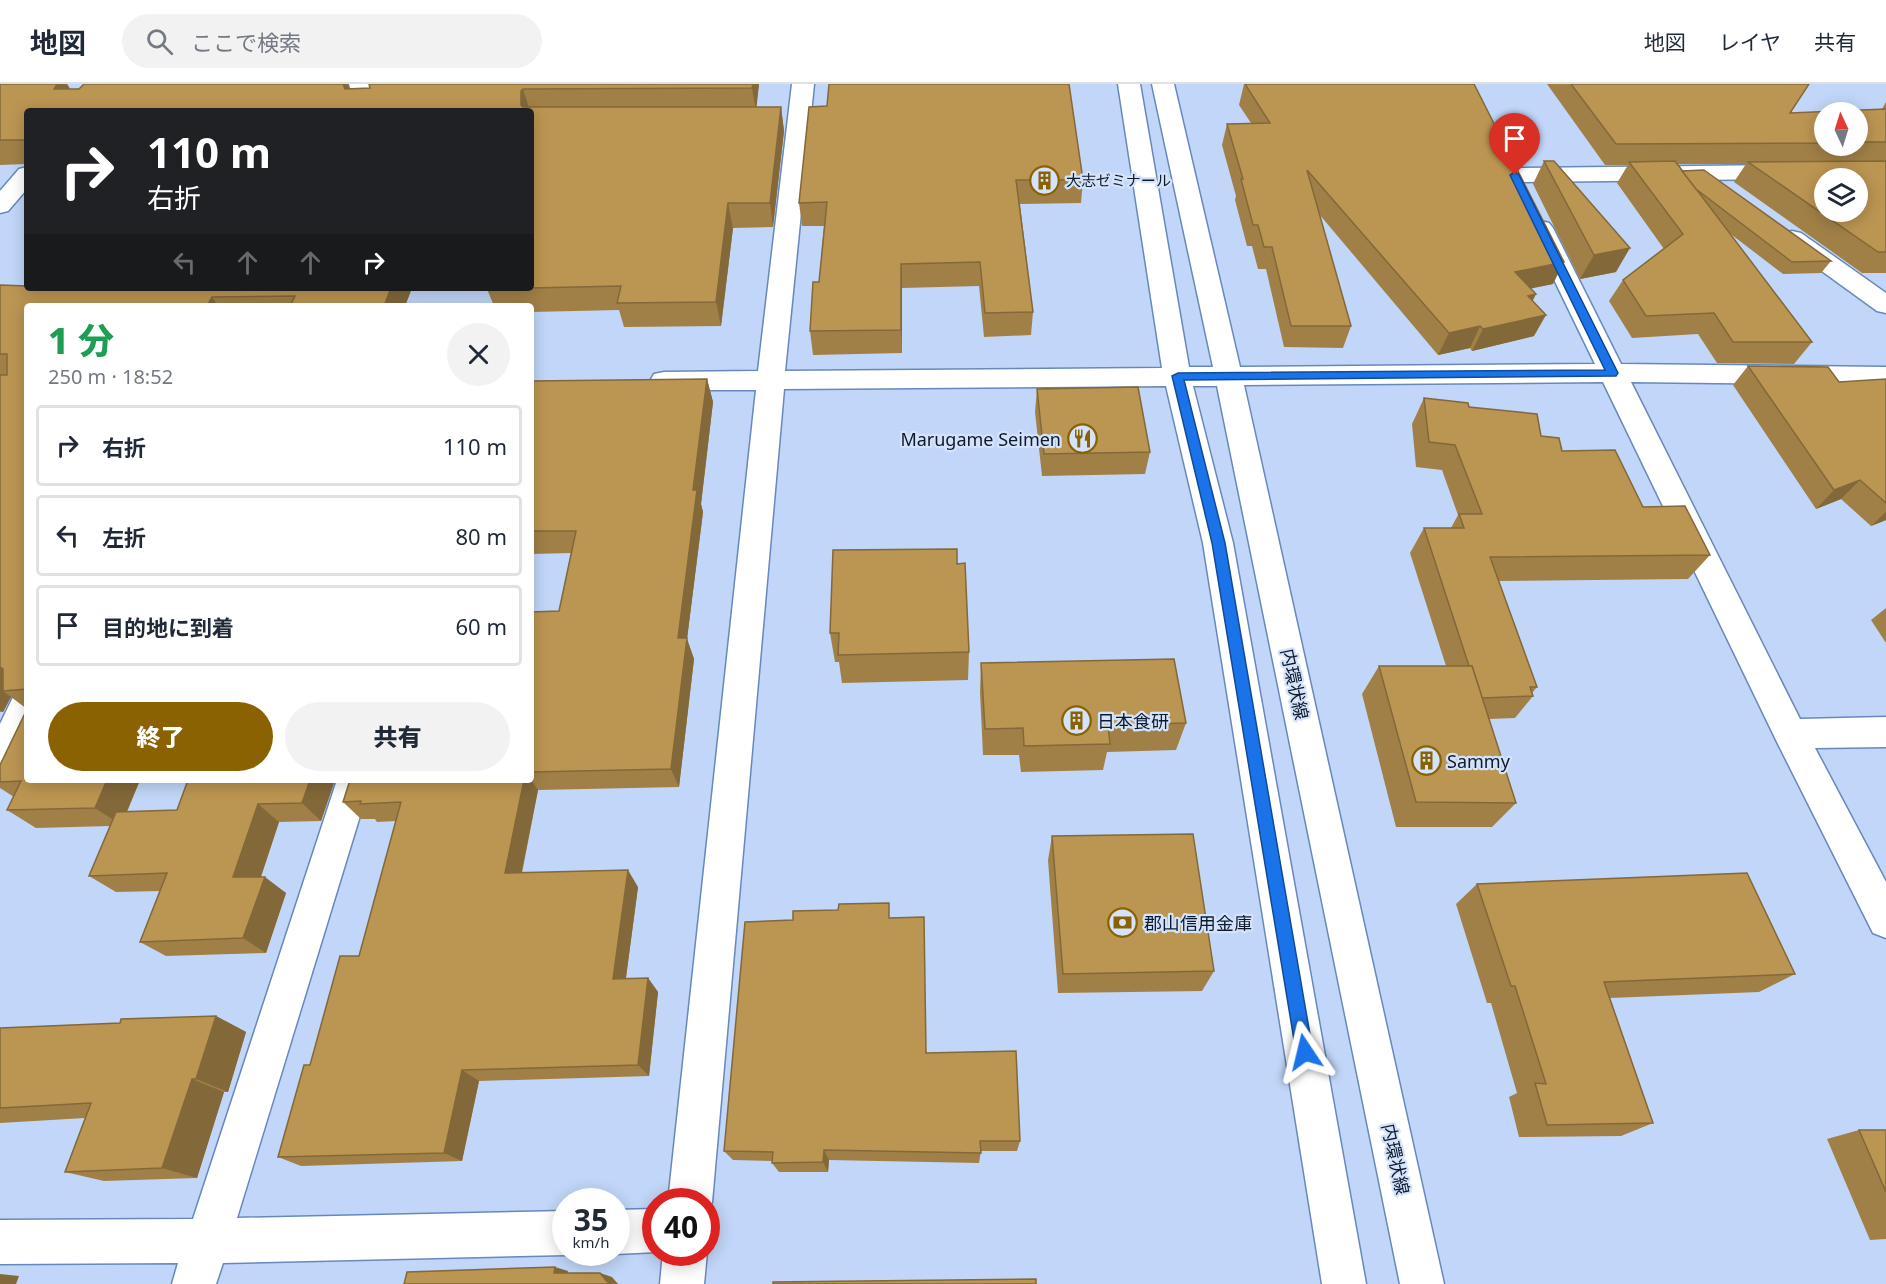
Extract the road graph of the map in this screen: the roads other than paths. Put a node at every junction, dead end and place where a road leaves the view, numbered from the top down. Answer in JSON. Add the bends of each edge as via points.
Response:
{"nodes":[{"id":1,"x":360,"y":84,"type":"edge"},
{"id":2,"x":803,"y":84,"type":"edge"},
{"id":3,"x":1129,"y":84,"type":"edge"},
{"id":4,"x":1163,"y":84,"type":"edge"},
{"id":5,"x":367,"y":108,"type":"edge"},
{"id":6,"x":1700,"y":172,"type":"junction"},
{"id":7,"x":1805,"y":172,"type":"edge"},
{"id":8,"x":24,"y":178,"type":"edge"},
{"id":9,"x":1737,"y":198,"type":"edge"},
{"id":10,"x":0,"y":206,"type":"edge"},
{"id":11,"x":1774,"y":225,"type":"edge"},
{"id":12,"x":1886,"y":305,"type":"edge"},
{"id":13,"x":1612,"y":373,"type":"junction"},
{"id":14,"x":1178,"y":376,"type":"junction"},
{"id":15,"x":1886,"y":376,"type":"edge"},
{"id":16,"x":1229,"y":377,"type":"junction"},
{"id":17,"x":771,"y":379,"type":"junction"},
{"id":18,"x":639,"y":381,"type":"edge"},
{"id":19,"x":24,"y":709,"type":"edge"},
{"id":20,"x":1886,"y":732,"type":"edge"},
{"id":21,"x":1790,"y":734,"type":"junction"},
{"id":22,"x":0,"y":759,"type":"edge"},
{"id":23,"x":353,"y":783,"type":"edge"},
{"id":24,"x":1886,"y":920,"type":"edge"},
{"id":25,"x":691,"y":1188,"type":"edge"},
{"id":26,"x":552,"y":1233,"type":"edge"},
{"id":27,"x":207,"y":1241,"type":"junction"},
{"id":28,"x":0,"y":1242,"type":"edge"},
{"id":29,"x":684,"y":1266,"type":"edge"},
{"id":30,"x":194,"y":1284,"type":"edge"},
{"id":31,"x":682,"y":1284,"type":"edge"},
{"id":32,"x":1344,"y":1284,"type":"edge"},
{"id":33,"x":1422,"y":1284,"type":"edge"}],
"edges":[{"from":1,"to":5,"type":"street"},
{"from":2,"to":17,"type":"street","via":[[787,121]]},
{"from":3,"to":14,"type":"street"},
{"from":4,"to":16,"type":"street","name":"内環状線"},
{"from":6,"to":7,"type":"street"},
{"from":6,"to":9,"type":"street"},
{"from":6,"to":13,"type":"street","via":[[1510,165]]},
{"from":8,"to":10,"type":"street"},
{"from":11,"to":12,"type":"street"},
{"from":13,"to":15,"type":"street"},
{"from":13,"to":16,"type":"street"},
{"from":13,"to":21,"type":"street"},
{"from":14,"to":16,"type":"street"},
{"from":14,"to":17,"type":"street"},
{"from":14,"to":32,"type":"street","via":[[1218,543]]},
{"from":16,"to":33,"type":"street","name":"内環状線"},
{"from":17,"to":18,"type":"street"},
{"from":17,"to":25,"type":"street"},
{"from":19,"to":22,"type":"street"},
{"from":20,"to":21,"type":"street"},
{"from":21,"to":24,"type":"street"},
{"from":23,"to":27,"type":"street"},
{"from":26,"to":27,"type":"street"},
{"from":27,"to":28,"type":"street"},
{"from":27,"to":30,"type":"street"},
{"from":29,"to":31,"type":"street"}]}
